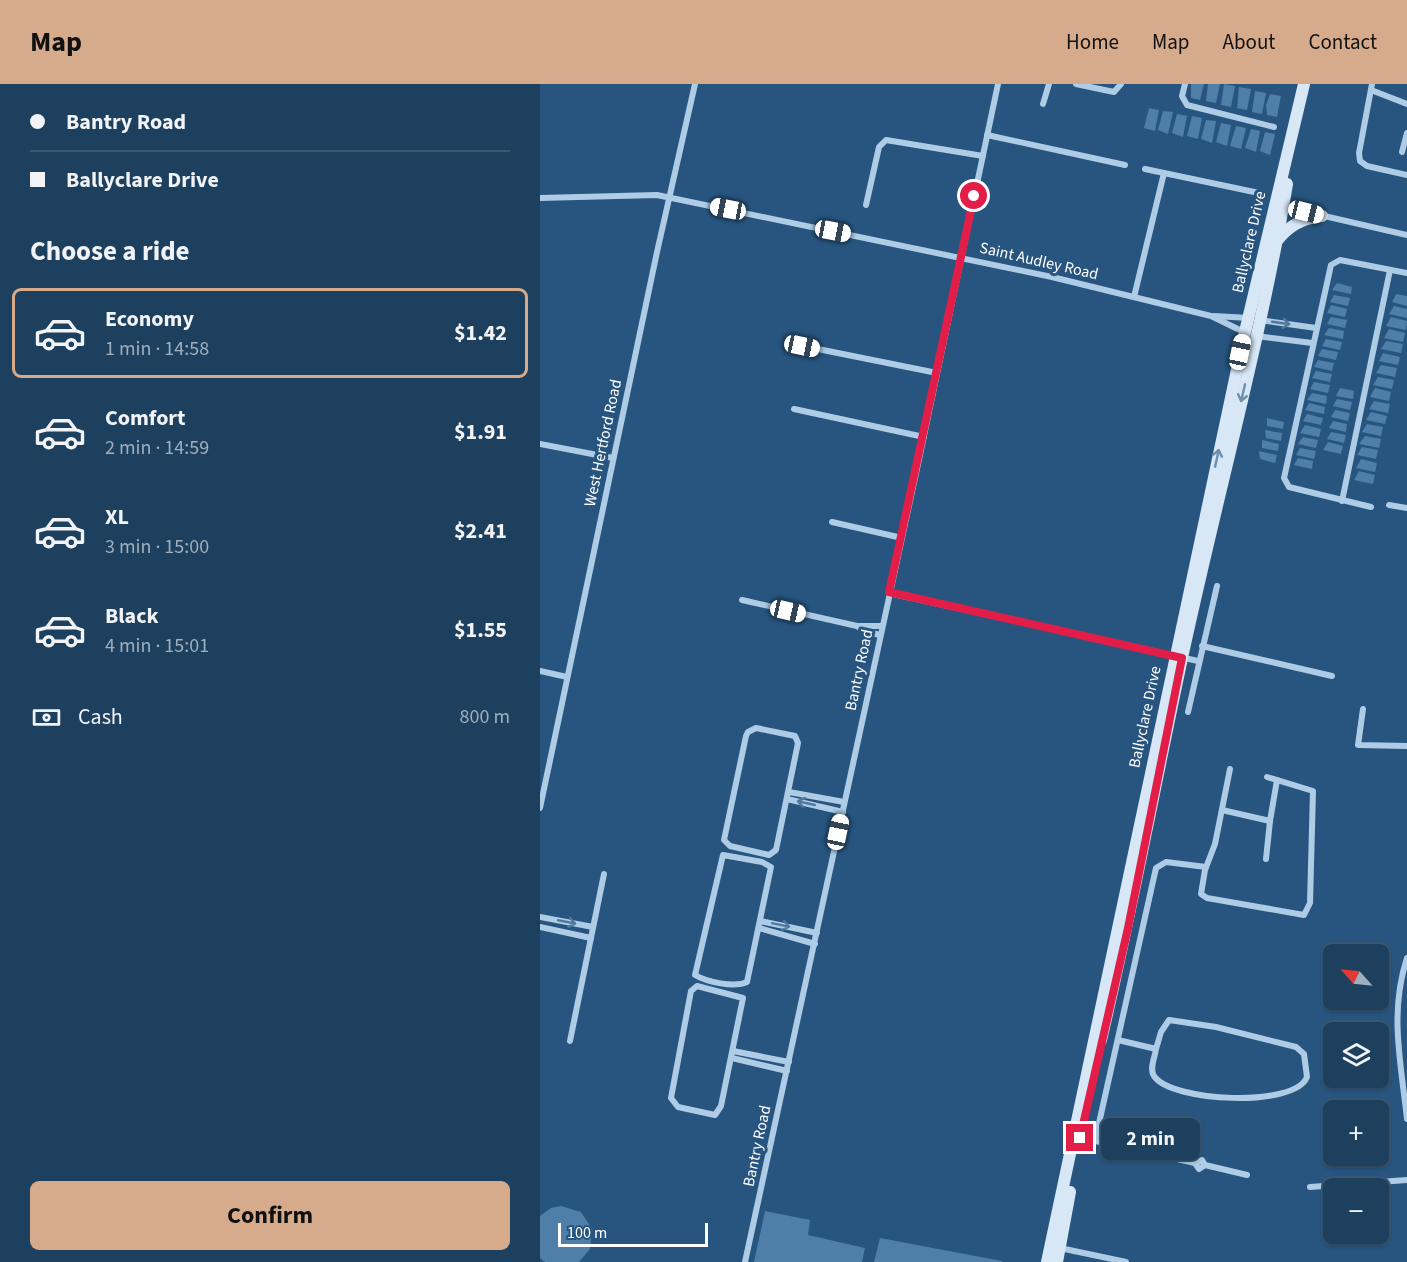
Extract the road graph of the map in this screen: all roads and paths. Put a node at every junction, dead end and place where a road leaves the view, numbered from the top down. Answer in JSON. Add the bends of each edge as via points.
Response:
{"nodes":[{"id":1,"x":695,"y":84,"type":"edge"},
{"id":2,"x":998,"y":84,"type":"edge"},
{"id":3,"x":1049,"y":84,"type":"edge"},
{"id":4,"x":1076,"y":84,"type":"edge"},
{"id":5,"x":1121,"y":84,"type":"edge"},
{"id":6,"x":1185,"y":84,"type":"edge"},
{"id":7,"x":1304,"y":84,"type":"edge"},
{"id":8,"x":1372,"y":87,"type":"edge"},
{"id":9,"x":1044,"y":104,"type":"dead end"},
{"id":10,"x":1407,"y":104,"type":"edge"},
{"id":11,"x":1274,"y":127,"type":"dead end"},
{"id":12,"x":1407,"y":133,"type":"edge"},
{"id":13,"x":987,"y":135,"type":"junction"},
{"id":14,"x":1402,"y":152,"type":"dead end"},
{"id":15,"x":983,"y":156,"type":"junction"},
{"id":16,"x":1125,"y":165,"type":"dead end"},
{"id":17,"x":1145,"y":169,"type":"dead end"},
{"id":18,"x":1164,"y":173,"type":"junction"},
{"id":19,"x":1407,"y":175,"type":"edge"},
{"id":20,"x":1259,"y":193,"type":"dead end"},
{"id":21,"x":540,"y":198,"type":"edge"},
{"id":22,"x":670,"y":198,"type":"junction"},
{"id":23,"x":866,"y":205,"type":"dead end"},
{"id":24,"x":1279,"y":206,"type":"junction"},
{"id":25,"x":1322,"y":216,"type":"junction"},
{"id":26,"x":1407,"y":235,"type":"edge"},
{"id":27,"x":1275,"y":245,"type":"junction"},
{"id":28,"x":961,"y":256,"type":"junction"},
{"id":29,"x":1390,"y":270,"type":"junction"},
{"id":30,"x":1407,"y":273,"type":"edge"},
{"id":31,"x":1134,"y":297,"type":"junction"},
{"id":32,"x":1211,"y":316,"type":"junction"},
{"id":33,"x":1254,"y":319,"type":"junction"},
{"id":34,"x":1316,"y":328,"type":"junction"},
{"id":35,"x":1250,"y":334,"type":"junction"},
{"id":36,"x":1312,"y":343,"type":"junction"},
{"id":37,"x":802,"y":346,"type":"dead end"},
{"id":38,"x":937,"y":373,"type":"junction"},
{"id":39,"x":794,"y":409,"type":"dead end"},
{"id":40,"x":924,"y":437,"type":"junction"},
{"id":41,"x":540,"y":444,"type":"edge"},
{"id":42,"x":613,"y":458,"type":"junction"},
{"id":43,"x":1342,"y":501,"type":"junction"},
{"id":44,"x":1389,"y":505,"type":"dead end"},
{"id":45,"x":1371,"y":507,"type":"dead end"},
{"id":46,"x":1407,"y":508,"type":"edge"},
{"id":47,"x":832,"y":522,"type":"dead end"},
{"id":48,"x":902,"y":538,"type":"junction"},
{"id":49,"x":1217,"y":586,"type":"dead end"},
{"id":50,"x":889,"y":592,"type":"junction"},
{"id":51,"x":742,"y":600,"type":"dead end"},
{"id":52,"x":857,"y":626,"type":"junction"},
{"id":53,"x":882,"y":626,"type":"junction"},
{"id":54,"x":880,"y":635,"type":"junction"},
{"id":55,"x":1202,"y":646,"type":"junction"},
{"id":56,"x":1178,"y":657,"type":"junction"},
{"id":57,"x":1198,"y":661,"type":"junction"},
{"id":58,"x":540,"y":671,"type":"edge"},
{"id":59,"x":1332,"y":676,"type":"dead end"},
{"id":60,"x":567,"y":677,"type":"junction"},
{"id":61,"x":1363,"y":709,"type":"dead end"},
{"id":62,"x":1188,"y":712,"type":"dead end"},
{"id":63,"x":1407,"y":746,"type":"edge"},
{"id":64,"x":1230,"y":769,"type":"dead end"},
{"id":65,"x":1267,"y":777,"type":"dead end"},
{"id":66,"x":1277,"y":780,"type":"junction"},
{"id":67,"x":788,"y":795,"type":"junction"},
{"id":68,"x":844,"y":802,"type":"junction"},
{"id":69,"x":540,"y":808,"type":"edge"},
{"id":70,"x":1222,"y":810,"type":"junction"},
{"id":71,"x":843,"y":812,"type":"junction"},
{"id":72,"x":1270,"y":821,"type":"junction"},
{"id":73,"x":1266,"y":859,"type":"dead end"},
{"id":74,"x":1206,"y":867,"type":"junction"},
{"id":75,"x":604,"y":874,"type":"dead end"},
{"id":76,"x":540,"y":916,"type":"edge"},
{"id":77,"x":760,"y":921,"type":"junction"},
{"id":78,"x":540,"y":927,"type":"edge"},
{"id":79,"x":593,"y":927,"type":"junction"},
{"id":80,"x":759,"y":928,"type":"junction"},
{"id":81,"x":817,"y":933,"type":"junction"},
{"id":82,"x":591,"y":938,"type":"junction"},
{"id":83,"x":815,"y":944,"type":"junction"},
{"id":84,"x":1407,"y":958,"type":"edge"},
{"id":85,"x":1118,"y":1040,"type":"junction"},
{"id":86,"x":570,"y":1041,"type":"dead end"},
{"id":87,"x":1156,"y":1049,"type":"junction"},
{"id":88,"x":732,"y":1054,"type":"junction"},
{"id":89,"x":789,"y":1062,"type":"junction"},
{"id":90,"x":787,"y":1071,"type":"junction"},
{"id":91,"x":1407,"y":1119,"type":"edge"},
{"id":92,"x":1076,"y":1137,"type":"junction"},
{"id":93,"x":1095,"y":1141,"type":"junction"},
{"id":94,"x":1247,"y":1175,"type":"dead end"},
{"id":95,"x":1407,"y":1180,"type":"edge"},
{"id":96,"x":1310,"y":1187,"type":"dead end"},
{"id":97,"x":1055,"y":1247,"type":"junction"},
{"id":98,"x":745,"y":1262,"type":"edge"},
{"id":99,"x":1047,"y":1262,"type":"edge"},
{"id":100,"x":1057,"y":1262,"type":"edge"},
{"id":101,"x":1126,"y":1262,"type":"edge"}],
"edges":[{"from":1,"to":22,"type":"street","name":"West Hertford Road"},
{"from":2,"to":13,"type":"street","name":"Bantry Road"},
{"from":3,"to":9,"type":"street"},
{"from":4,"to":5,"type":"street","via":[[1114,93]]},
{"from":6,"to":11,"type":"street","via":[[1182,96],[1187,105]]},
{"from":7,"to":24,"type":"street","name":"Ballyclare Drive"},
{"from":8,"to":10,"type":"street"},
{"from":8,"to":19,"type":"street","via":[[1360,161]]},
{"from":12,"to":14,"type":"street"},
{"from":13,"to":15,"type":"street","name":"Bantry Road"},
{"from":13,"to":16,"type":"street"},
{"from":15,"to":23,"type":"street","via":[[886,140],[879,147]]},
{"from":15,"to":28,"type":"street","name":"Bantry Road"},
{"from":17,"to":18,"type":"street"},
{"from":18,"to":20,"type":"street"},
{"from":18,"to":31,"type":"street"},
{"from":21,"to":22,"type":"street","name":"Saint Audley Road"},
{"from":22,"to":28,"type":"street","name":"Saint Audley Road"},
{"from":22,"to":42,"type":"street","name":"West Hertford Road"},
{"from":24,"to":25,"type":"street"},
{"from":24,"to":27,"type":"street","name":"Ballyclare Drive"},
{"from":24,"to":33,"type":"street","name":"Ballyclare Drive"},
{"from":25,"to":26,"type":"street"},
{"from":25,"to":27,"type":"street","via":[[1294,224]]},
{"from":27,"to":33,"type":"street","name":"Ballyclare Drive"},
{"from":28,"to":31,"type":"street","name":"Saint Audley Road"},
{"from":28,"to":38,"type":"street","name":"Bantry Road"},
{"from":29,"to":30,"type":"street"},
{"from":29,"to":34,"type":"street","via":[[1334,262]]},
{"from":29,"to":43,"type":"street"},
{"from":31,"to":32,"type":"street","name":"Saint Audley Road"},
{"from":32,"to":33,"type":"street","name":"Saint Audley Road"},
{"from":32,"to":35,"type":"street","name":"Saint Audley Road"},
{"from":33,"to":34,"type":"street","name":"Saint Audley Road","one_way":true},
{"from":33,"to":35,"type":"street","name":"Ballyclare Drive"},
{"from":34,"to":36,"type":"street"},
{"from":35,"to":36,"type":"street","name":"Saint Audley Road"},
{"from":35,"to":56,"type":"street","name":"Ballyclare Drive"},
{"from":36,"to":43,"type":"street","via":[[1284,478],[1289,487]]},
{"from":37,"to":38,"type":"street"},
{"from":38,"to":40,"type":"street","name":"Bantry Road"},
{"from":39,"to":40,"type":"street"},
{"from":40,"to":48,"type":"street","name":"Bantry Road"},
{"from":41,"to":42,"type":"street"},
{"from":42,"to":60,"type":"street","name":"West Hertford Road"},
{"from":43,"to":45,"type":"street"},
{"from":44,"to":46,"type":"street"},
{"from":47,"to":48,"type":"street"},
{"from":48,"to":50,"type":"street","name":"Bantry Road"},
{"from":49,"to":55,"type":"street"},
{"from":50,"to":53,"type":"street","name":"Bantry Road"},
{"from":50,"to":56,"type":"street"},
{"from":51,"to":52,"type":"street"},
{"from":52,"to":53,"type":"street"},
{"from":52,"to":54,"type":"street"},
{"from":53,"to":54,"type":"street","name":"Bantry Road"},
{"from":54,"to":68,"type":"street","name":"Bantry Road"},
{"from":55,"to":57,"type":"street"},
{"from":55,"to":59,"type":"street"},
{"from":56,"to":57,"type":"street"},
{"from":56,"to":92,"type":"street","name":"Ballyclare Drive","via":[[1130,917]]},
{"from":57,"to":62,"type":"street"},
{"from":58,"to":60,"type":"street"},
{"from":60,"to":69,"type":"street","name":"West Hertford Road"},
{"from":61,"to":63,"type":"street","via":[[1358,745]]},
{"from":64,"to":70,"type":"street"},
{"from":65,"to":66,"type":"street"},
{"from":66,"to":72,"type":"street"},
{"from":66,"to":74,"type":"street","via":[[1313,790],[1307,913],[1299,915],[1205,898],[1200,892]]},
{"from":67,"to":67,"type":"street","via":[[772,854],[724,842],[746,736],[752,729],[798,739]]},
{"from":67,"to":68,"type":"street"},
{"from":71,"to":67,"type":"street","one_way":true},
{"from":68,"to":71,"type":"street","name":"Bantry Road"},
{"from":70,"to":72,"type":"street"},
{"from":70,"to":74,"type":"street","via":[[1214,852]]},
{"from":71,"to":81,"type":"street","name":"Bantry Road"},
{"from":72,"to":73,"type":"street"},
{"from":74,"to":85,"type":"street","via":[[1166,862],[1156,868]]},
{"from":75,"to":79,"type":"street"},
{"from":76,"to":79,"type":"street","one_way":true},
{"from":77,"to":80,"type":"street"},
{"from":77,"to":80,"type":"street","via":[[770,865],[723,855],[695,975],[740,985],[747,982]]},
{"from":77,"to":81,"type":"street","one_way":true},
{"from":78,"to":82,"type":"street"},
{"from":79,"to":82,"type":"street"},
{"from":80,"to":83,"type":"street"},
{"from":81,"to":83,"type":"street","name":"Bantry Road"},
{"from":82,"to":86,"type":"street"},
{"from":83,"to":89,"type":"street","name":"Bantry Road"},
{"from":84,"to":91,"type":"street","via":[[1397,996],[1396,1021]]},
{"from":85,"to":87,"type":"street"},
{"from":85,"to":93,"type":"street"},
{"from":87,"to":87,"type":"street","via":[[1163,1027],[1174,1019],[1296,1047],[1304,1054],[1306,1077],[1299,1088],[1268,1096],[1199,1094],[1168,1086],[1155,1077],[1152,1072]]},
{"from":88,"to":88,"type":"street","via":[[717,1113],[674,1105],[671,1098],[693,988],[742,998]]},
{"from":88,"to":89,"type":"street"},
{"from":88,"to":90,"type":"street"},
{"from":89,"to":90,"type":"street","name":"Bantry Road"},
{"from":90,"to":98,"type":"street","name":"Bantry Road"},
{"from":92,"to":93,"type":"street"},
{"from":92,"to":97,"type":"street","name":"Ballyclare Drive"},
{"from":93,"to":94,"type":"street","via":[[1195,1163],[1199,1169],[1205,1165]]},
{"from":95,"to":96,"type":"street"},
{"from":97,"to":99,"type":"street","name":"Ballyclare Drive"},
{"from":97,"to":100,"type":"street","name":"Ballyclare Drive"},
{"from":97,"to":101,"type":"street"}]}
